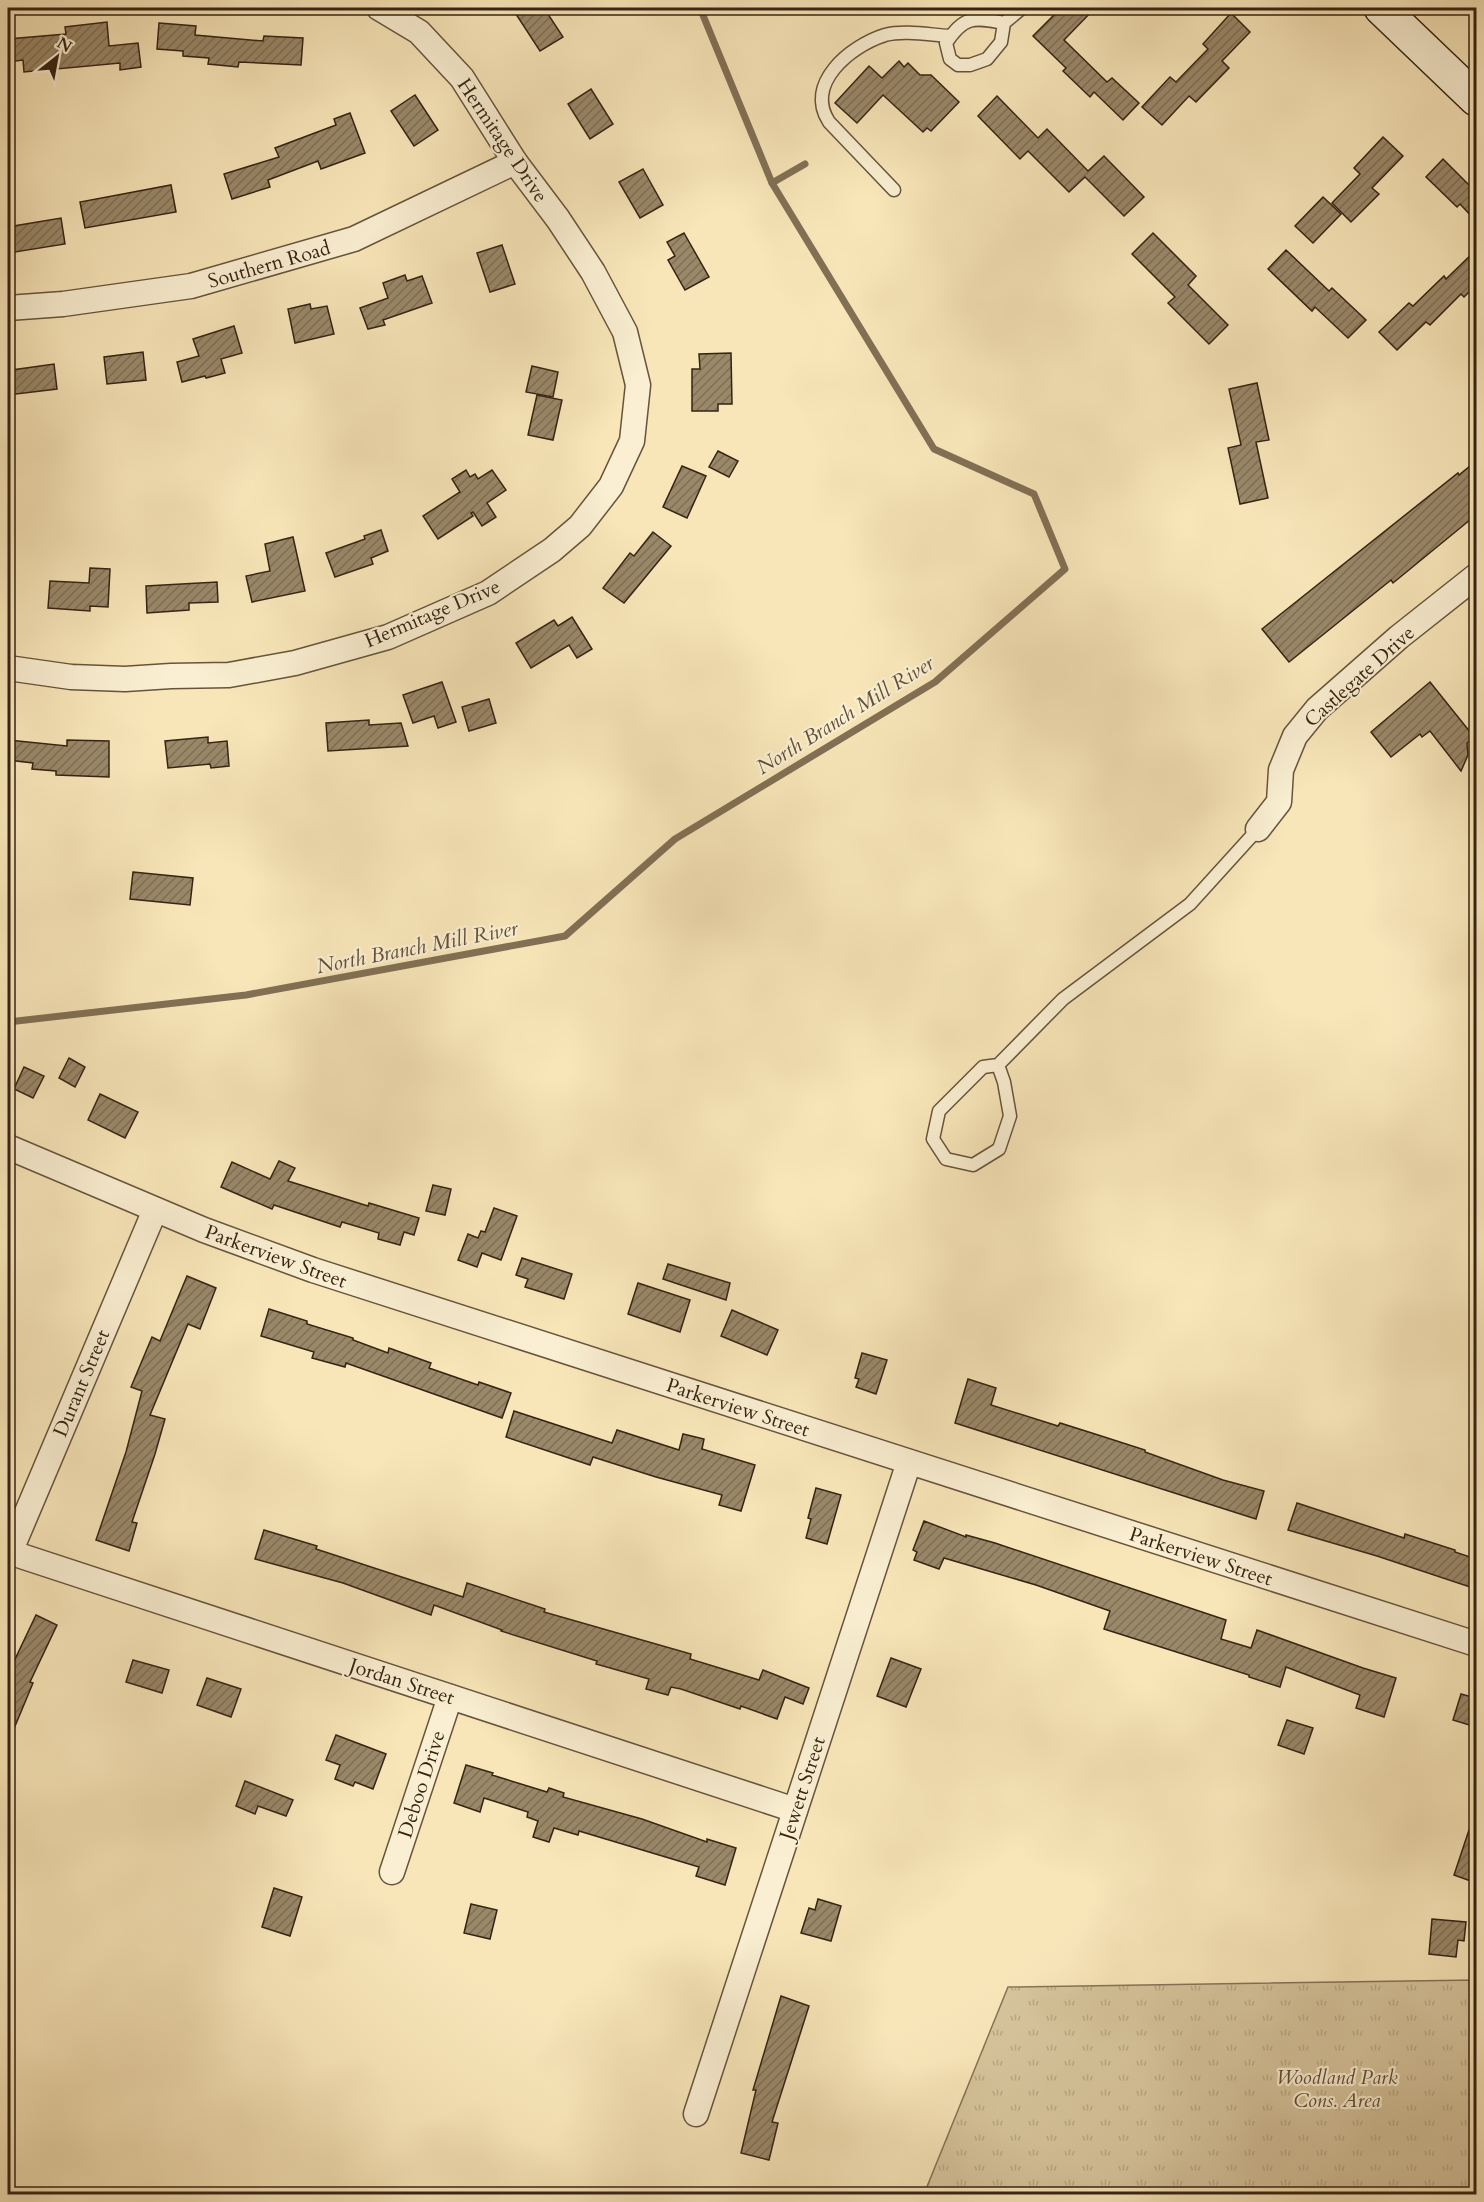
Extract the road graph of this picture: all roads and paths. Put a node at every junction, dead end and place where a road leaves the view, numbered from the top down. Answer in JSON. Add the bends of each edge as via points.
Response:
{"nodes":[{"id":1,"x":379,"y":8,"type":"edge"},
{"id":2,"x":1022,"y":8,"type":"edge"},
{"id":3,"x":1381,"y":8,"type":"edge"},
{"id":4,"x":1004,"y":23,"type":"junction"},
{"id":5,"x":950,"y":36,"type":"junction"},
{"id":6,"x":1476,"y":99,"type":"edge"},
{"id":7,"x":515,"y":162,"type":"junction"},
{"id":8,"x":894,"y":190,"type":"dead end"},
{"id":9,"x":8,"y":308,"type":"edge"},
{"id":10,"x":1476,"y":576,"type":"edge"},
{"id":11,"x":8,"y":668,"type":"edge"},
{"id":12,"x":1258,"y":829,"type":"joint"},
{"id":13,"x":998,"y":1065,"type":"junction"},
{"id":14,"x":8,"y":1147,"type":"edge"},
{"id":15,"x":155,"y":1210,"type":"junction"},
{"id":16,"x":909,"y":1462,"type":"junction"},
{"id":17,"x":8,"y":1554,"type":"edge"},
{"id":18,"x":1476,"y":1644,"type":"edge"},
{"id":19,"x":450,"y":1697,"type":"junction"},
{"id":20,"x":795,"y":1810,"type":"junction"},
{"id":21,"x":392,"y":1872,"type":"dead end"},
{"id":22,"x":696,"y":2114,"type":"dead end"}],
"edges":[{"from":1,"to":7,"type":"street","name":"Hermitage Drive","via":[[419,32],[462,78]]},
{"from":2,"to":4,"type":"lane"},
{"from":3,"to":6,"type":"main road"},
{"from":4,"to":5,"type":"lane","via":[[967,21]]},
{"from":4,"to":5,"type":"lane","via":[[1000,42],[987,59],[970,65],[950,59],[946,43]]},
{"from":5,"to":8,"type":"lane","via":[[886,35],[857,48],[825,82],[822,112]]},
{"from":7,"to":9,"type":"street","name":"Southern Road","via":[[344,242],[191,286]]},
{"from":7,"to":11,"type":"street","name":"Hermitage Drive","via":[[593,272],[625,332],[638,385],[632,441],[611,486],[580,526],[488,593],[388,637],[295,663],[229,675],[125,679],[71,678]]},
{"from":10,"to":12,"type":"street","name":"Castlegate Drive","via":[[1317,709],[1295,736],[1281,770],[1279,802]]},
{"from":12,"to":13,"type":"lane","via":[[1190,904],[1063,999]]},
{"from":13,"to":13,"type":"lane","via":[[1010,1116],[999,1149],[973,1166],[946,1159],[933,1139],[939,1111],[983,1067]]},
{"from":14,"to":15,"type":"street","name":"Parkerview Street"},
{"from":15,"to":16,"type":"street","name":"Parkerview Street","via":[[313,1270]]},
{"from":15,"to":17,"type":"street","name":"Durant Street"},
{"from":16,"to":18,"type":"street","name":"Parkerview Street"},
{"from":16,"to":20,"type":"street","name":"Jewett Street"},
{"from":17,"to":19,"type":"street","name":"Jordan Street"},
{"from":19,"to":20,"type":"street","name":"Jordan Street"},
{"from":19,"to":21,"type":"street","name":"Deboo Drive"},
{"from":20,"to":22,"type":"street","name":"Jewett Street"}]}
